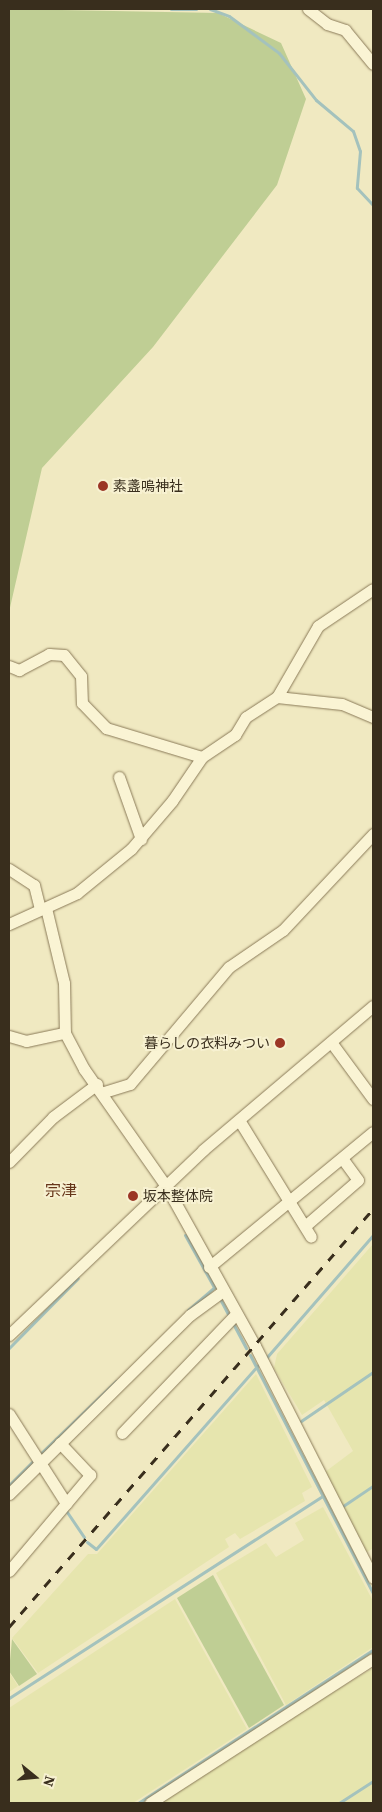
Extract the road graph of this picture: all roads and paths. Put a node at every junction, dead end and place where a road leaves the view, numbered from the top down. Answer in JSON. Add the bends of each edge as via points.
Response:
{"nodes":[{"id":1,"x":308,"y":9,"type":"edge"},
{"id":2,"x":373,"y":64,"type":"edge"},
{"id":3,"x":373,"y":589,"type":"edge"},
{"id":4,"x":9,"y":666,"type":"edge"},
{"id":5,"x":277,"y":697,"type":"junction"},
{"id":6,"x":373,"y":718,"type":"edge"},
{"id":7,"x":202,"y":757,"type":"junction"},
{"id":8,"x":119,"y":777,"type":"dead end"},
{"id":9,"x":373,"y":834,"type":"edge"},
{"id":10,"x":141,"y":839,"type":"junction"},
{"id":11,"x":9,"y":869,"type":"edge"},
{"id":12,"x":43,"y":908,"type":"junction"},
{"id":13,"x":9,"y":924,"type":"edge"},
{"id":14,"x":373,"y":1006,"type":"edge"},
{"id":15,"x":65,"y":1033,"type":"junction"},
{"id":16,"x":9,"y":1036,"type":"edge"},
{"id":17,"x":331,"y":1042,"type":"junction"},
{"id":18,"x":101,"y":1088,"type":"junction"},
{"id":19,"x":373,"y":1099,"type":"edge"},
{"id":20,"x":239,"y":1120,"type":"junction"},
{"id":21,"x":373,"y":1132,"type":"edge"},
{"id":22,"x":342,"y":1158,"type":"junction"},
{"id":23,"x":9,"y":1162,"type":"edge"},
{"id":24,"x":166,"y":1186,"type":"junction"},
{"id":25,"x":290,"y":1200,"type":"junction"},
{"id":26,"x":305,"y":1226,"type":"junction"},
{"id":27,"x":311,"y":1237,"type":"dead end"},
{"id":28,"x":209,"y":1267,"type":"junction"},
{"id":29,"x":218,"y":1293,"type":"junction"},
{"id":30,"x":232,"y":1318,"type":"junction"},
{"id":31,"x":9,"y":1335,"type":"edge"},
{"id":32,"x":9,"y":1414,"type":"edge"},
{"id":33,"x":122,"y":1433,"type":"dead end"},
{"id":34,"x":60,"y":1443,"type":"junction"},
{"id":35,"x":38,"y":1466,"type":"junction"},
{"id":36,"x":9,"y":1494,"type":"edge"},
{"id":37,"x":67,"y":1508,"type":"junction"},
{"id":38,"x":9,"y":1571,"type":"edge"},
{"id":39,"x":373,"y":1578,"type":"edge"},
{"id":40,"x":373,"y":1659,"type":"edge"},
{"id":41,"x":150,"y":1803,"type":"edge"}],
"edges":[{"from":1,"to":2,"type":"street","via":[[327,24],[345,30]]},
{"from":3,"to":5,"type":"street","via":[[318,626]]},
{"from":4,"to":7,"type":"street","via":[[19,670],[49,654],[64,656],[81,676],[82,703],[106,728]]},
{"from":5,"to":6,"type":"street","via":[[342,704]]},
{"from":5,"to":7,"type":"street","via":[[246,717],[234,735]]},
{"from":7,"to":10,"type":"street"},
{"from":8,"to":10,"type":"street"},
{"from":9,"to":18,"type":"street","via":[[282,930],[229,967],[130,1084]]},
{"from":10,"to":12,"type":"street","via":[[77,893]]},
{"from":11,"to":12,"type":"street","via":[[34,885]]},
{"from":12,"to":13,"type":"street"},
{"from":12,"to":15,"type":"street","via":[[64,983]]},
{"from":14,"to":17,"type":"street"},
{"from":15,"to":16,"type":"street","via":[[26,1041]]},
{"from":15,"to":18,"type":"street"},
{"from":17,"to":19,"type":"street"},
{"from":17,"to":20,"type":"street"},
{"from":18,"to":23,"type":"street","via":[[53,1117]]},
{"from":18,"to":24,"type":"street"},
{"from":20,"to":24,"type":"street"},
{"from":20,"to":25,"type":"street"},
{"from":21,"to":22,"type":"street"},
{"from":22,"to":25,"type":"street"},
{"from":22,"to":26,"type":"street","via":[[358,1180]]},
{"from":24,"to":28,"type":"street"},
{"from":24,"to":31,"type":"street"},
{"from":25,"to":26,"type":"street"},
{"from":25,"to":28,"type":"street"},
{"from":26,"to":27,"type":"street"},
{"from":28,"to":29,"type":"street"},
{"from":29,"to":30,"type":"street"},
{"from":29,"to":34,"type":"street"},
{"from":30,"to":33,"type":"street"},
{"from":30,"to":39,"type":"street"},
{"from":32,"to":35,"type":"street"},
{"from":34,"to":35,"type":"street"},
{"from":34,"to":37,"type":"street","via":[[90,1475]]},
{"from":35,"to":36,"type":"street"},
{"from":35,"to":37,"type":"street"},
{"from":37,"to":38,"type":"street"},
{"from":40,"to":41,"type":"street"}]}
